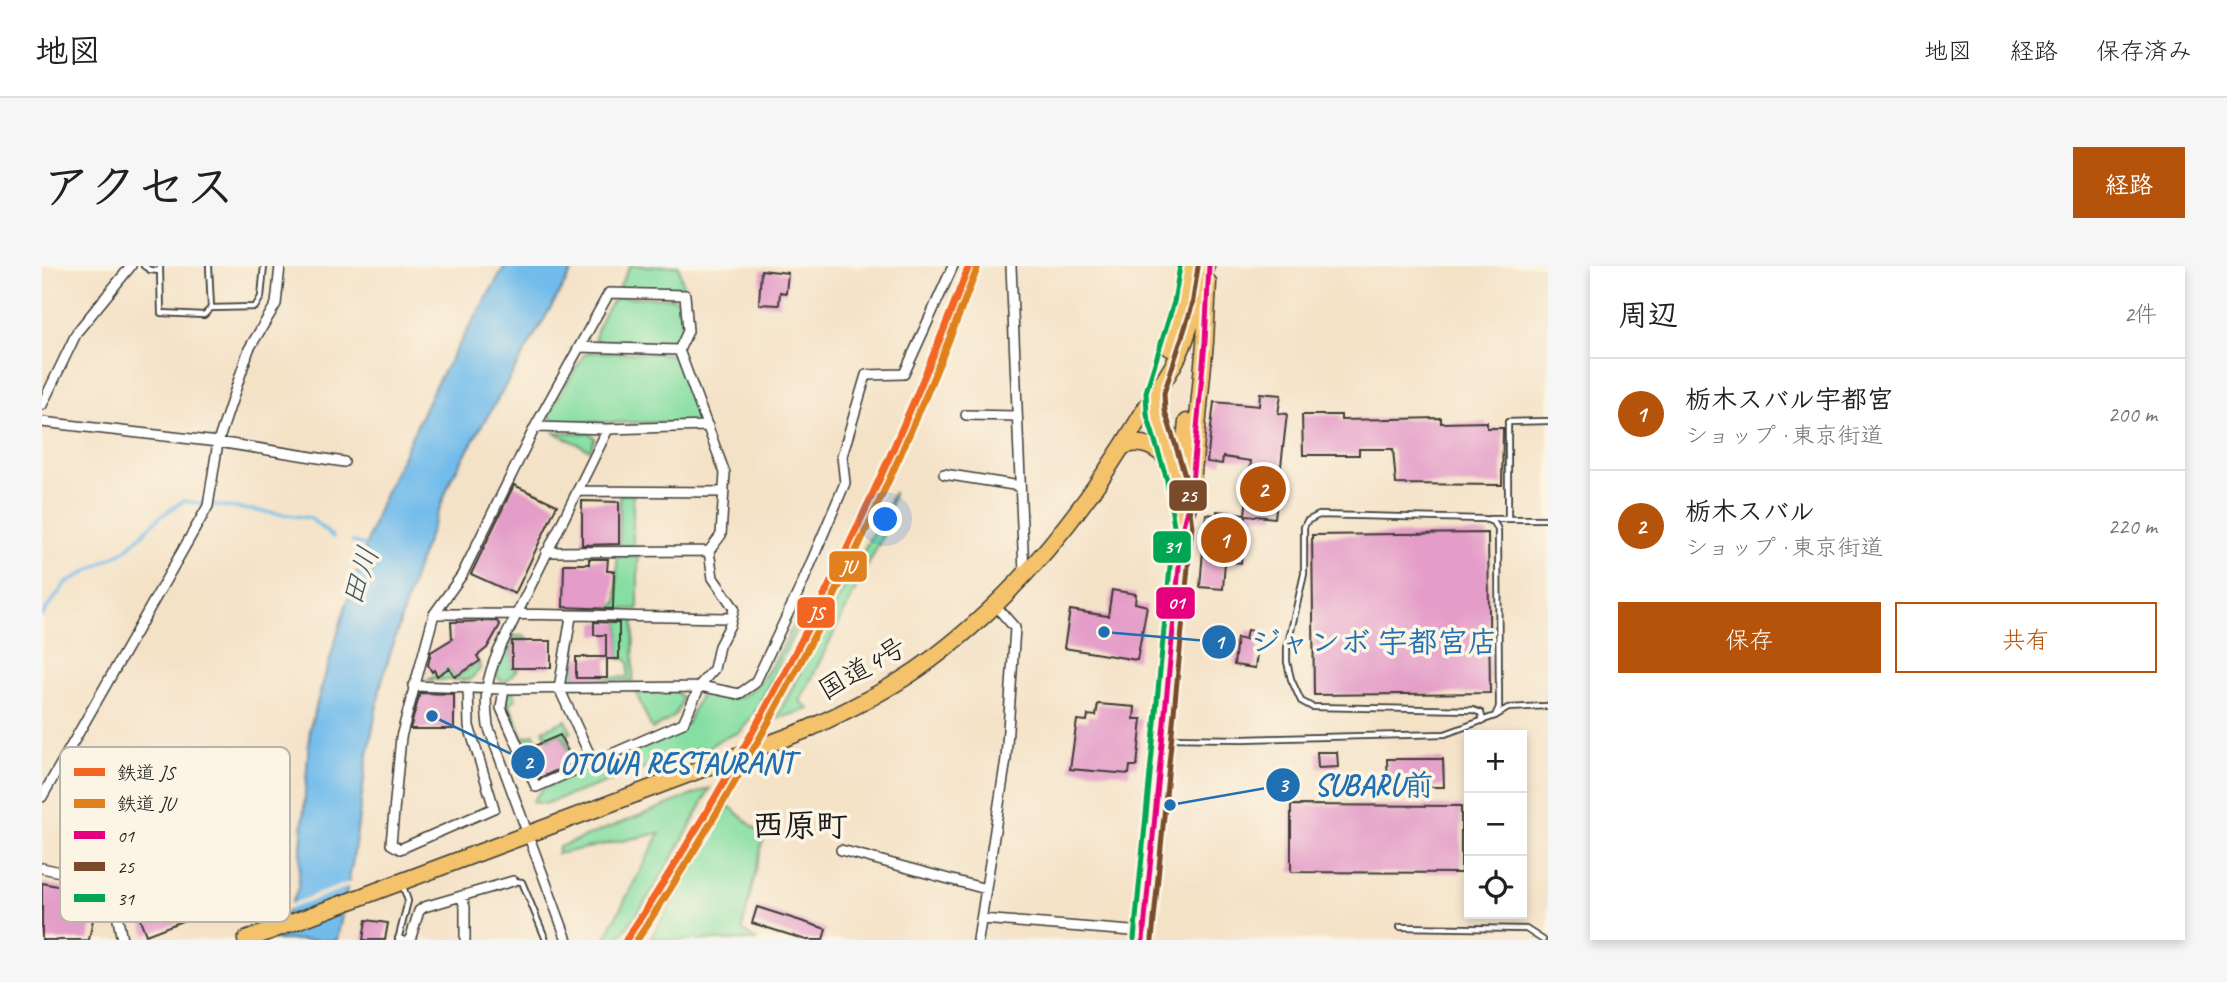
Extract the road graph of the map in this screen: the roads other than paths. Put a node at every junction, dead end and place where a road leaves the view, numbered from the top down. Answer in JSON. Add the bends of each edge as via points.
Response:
{"nodes":[{"id":1,"x":131,"y":266,"type":"edge"},
{"id":2,"x":144,"y":266,"type":"edge"},
{"id":3,"x":209,"y":266,"type":"edge"},
{"id":4,"x":264,"y":266,"type":"edge"},
{"id":5,"x":280,"y":266,"type":"edge"},
{"id":6,"x":953,"y":266,"type":"edge"},
{"id":7,"x":1011,"y":266,"type":"edge"},
{"id":8,"x":1189,"y":266,"type":"edge"},
{"id":9,"x":1208,"y":266,"type":"edge"},
{"id":10,"x":160,"y":268,"type":"edge"},
{"id":11,"x":211,"y":308,"type":"junction"},
{"id":12,"x":1205,"y":342,"type":"junction"},
{"id":13,"x":579,"y":347,"type":"junction"},
{"id":14,"x":679,"y":350,"type":"junction"},
{"id":15,"x":1155,"y":392,"type":"junction"},
{"id":16,"x":42,"y":405,"type":"edge"},
{"id":17,"x":966,"y":415,"type":"dead end"},
{"id":18,"x":1017,"y":416,"type":"junction"},
{"id":19,"x":1548,"y":421,"type":"edge"},
{"id":20,"x":42,"y":422,"type":"edge"},
{"id":21,"x":708,"y":426,"type":"junction"},
{"id":22,"x":535,"y":427,"type":"junction"},
{"id":23,"x":608,"y":429,"type":"junction"},
{"id":24,"x":218,"y":442,"type":"junction"},
{"id":25,"x":1123,"y":446,"type":"junction"},
{"id":26,"x":344,"y":462,"type":"dead end"},
{"id":27,"x":1174,"y":472,"type":"junction"},
{"id":28,"x":943,"y":474,"type":"dead end"},
{"id":29,"x":1020,"y":486,"type":"junction"},
{"id":30,"x":577,"y":491,"type":"junction"},
{"id":31,"x":724,"y":492,"type":"junction"},
{"id":32,"x":1508,"y":518,"type":"junction"},
{"id":33,"x":1483,"y":519,"type":"junction"},
{"id":34,"x":1548,"y":519,"type":"edge"},
{"id":35,"x":1183,"y":526,"type":"junction"},
{"id":36,"x":709,"y":551,"type":"junction"},
{"id":37,"x":546,"y":552,"type":"junction"},
{"id":38,"x":1024,"y":575,"type":"junction"},
{"id":39,"x":995,"y":605,"type":"junction"},
{"id":40,"x":516,"y":613,"type":"junction"},
{"id":41,"x":434,"y":614,"type":"junction"},
{"id":42,"x":571,"y":617,"type":"junction"},
{"id":43,"x":732,"y":618,"type":"junction"},
{"id":44,"x":413,"y":686,"type":"junction"},
{"id":45,"x":699,"y":686,"type":"junction"},
{"id":46,"x":468,"y":688,"type":"junction"},
{"id":47,"x":486,"y":688,"type":"junction"},
{"id":48,"x":559,"y":688,"type":"junction"},
{"id":49,"x":504,"y":689,"type":"junction"},
{"id":50,"x":1548,"y":706,"type":"edge"},
{"id":51,"x":1495,"y":716,"type":"junction"},
{"id":52,"x":1483,"y":721,"type":"junction"},
{"id":53,"x":1162,"y":738,"type":"junction"},
{"id":54,"x":71,"y":747,"type":"edge"},
{"id":55,"x":593,"y":762,"type":"junction"},
{"id":56,"x":60,"y":765,"type":"edge"},
{"id":57,"x":42,"y":797,"type":"edge"},
{"id":58,"x":528,"y":835,"type":"junction"},
{"id":59,"x":841,"y":850,"type":"dead end"},
{"id":60,"x":42,"y":868,"type":"edge"},
{"id":61,"x":60,"y":872,"type":"edge"},
{"id":62,"x":513,"y":881,"type":"joint"},
{"id":63,"x":402,"y":882,"type":"junction"},
{"id":64,"x":986,"y":889,"type":"junction"},
{"id":65,"x":461,"y":896,"type":"junction"},
{"id":66,"x":981,"y":919,"type":"junction"},
{"id":67,"x":119,"y":922,"type":"edge"},
{"id":68,"x":1400,"y":927,"type":"dead end"},
{"id":69,"x":1143,"y":936,"type":"edge"},
{"id":70,"x":250,"y":938,"type":"edge"},
{"id":71,"x":398,"y":939,"type":"edge"},
{"id":72,"x":122,"y":940,"type":"edge"},
{"id":73,"x":407,"y":940,"type":"edge"},
{"id":74,"x":465,"y":940,"type":"edge"},
{"id":75,"x":546,"y":940,"type":"edge"},
{"id":76,"x":568,"y":940,"type":"edge"},
{"id":77,"x":978,"y":940,"type":"edge"},
{"id":78,"x":1543,"y":940,"type":"edge"}],
"edges":[{"from":1,"to":16,"type":"street","via":[[77,332]]},
{"from":2,"to":10,"type":"lane"},
{"from":3,"to":11,"type":"lane"},
{"from":4,"to":11,"type":"lane","via":[[261,297],[255,307]]},
{"from":5,"to":24,"type":"street","via":[[276,304],[249,349]]},
{"from":6,"to":45,"type":"street","via":[[904,374],[866,375],[842,456],[845,484],[755,683],[740,694]]},
{"from":7,"to":18,"type":"street"},
{"from":8,"to":15,"type":"highway","via":[[1183,304]]},
{"from":9,"to":12,"type":"highway"},
{"from":9,"to":15,"type":"highway","name":"国道4号","via":[[1180,353]]},
{"from":10,"to":11,"type":"lane","via":[[161,313],[204,315]]},
{"from":12,"to":27,"type":"highway","via":[[1194,357],[1185,439]]},
{"from":12,"to":35,"type":"highway","via":[[1191,494]]},
{"from":13,"to":14,"type":"street"},
{"from":13,"to":14,"type":"street","via":[[609,293],[685,295],[688,331]]},
{"from":13,"to":22,"type":"street"},
{"from":14,"to":21,"type":"street"},
{"from":15,"to":25,"type":"highway","name":"国道4号"},
{"from":15,"to":27,"type":"highway","via":[[1160,430]]},
{"from":17,"to":18,"type":"street"},
{"from":18,"to":29,"type":"street"},
{"from":19,"to":32,"type":"lane","via":[[1508,422]]},
{"from":20,"to":24,"type":"street"},
{"from":21,"to":23,"type":"street"},
{"from":21,"to":31,"type":"street","via":[[725,473]]},
{"from":22,"to":23,"type":"street"},
{"from":22,"to":41,"type":"street","via":[[462,576]]},
{"from":23,"to":30,"type":"street"},
{"from":24,"to":26,"type":"street"},
{"from":24,"to":54,"type":"street","via":[[208,506]]},
{"from":25,"to":27,"type":"highway","via":[[1152,447]]},
{"from":25,"to":38,"type":"highway","name":"国道4号"},
{"from":27,"to":35,"type":"highway"},
{"from":28,"to":29,"type":"street"},
{"from":29,"to":38,"type":"street"},
{"from":30,"to":31,"type":"street"},
{"from":30,"to":37,"type":"street"},
{"from":31,"to":36,"type":"street","via":[[720,535]]},
{"from":32,"to":33,"type":"lane"},
{"from":32,"to":34,"type":"lane"},
{"from":33,"to":51,"type":"lane","via":[[1498,530],[1499,707]]},
{"from":33,"to":52,"type":"lane","via":[[1313,517],[1304,527],[1304,574],[1287,648],[1291,679],[1306,705],[1473,710],[1481,713]]},
{"from":35,"to":53,"type":"highway"},
{"from":36,"to":37,"type":"street"},
{"from":36,"to":43,"type":"street","via":[[713,578],[734,608]]},
{"from":37,"to":40,"type":"street"},
{"from":38,"to":39,"type":"highway","name":"国道4号"},
{"from":39,"to":58,"type":"highway","name":"国道4号","via":[[935,655],[832,718]]},
{"from":39,"to":64,"type":"street","via":[[1015,628],[1006,759]]},
{"from":40,"to":41,"type":"street"},
{"from":40,"to":42,"type":"street"},
{"from":40,"to":47,"type":"street"},
{"from":41,"to":44,"type":"street"},
{"from":42,"to":43,"type":"street"},
{"from":42,"to":48,"type":"street"},
{"from":43,"to":45,"type":"street","via":[[714,669]]},
{"from":44,"to":46,"type":"street"},
{"from":44,"to":46,"type":"street","via":[[401,737],[390,844],[400,849],[494,808],[469,726]]},
{"from":45,"to":48,"type":"street"},
{"from":45,"to":55,"type":"street","via":[[683,723]]},
{"from":46,"to":47,"type":"street"},
{"from":47,"to":49,"type":"street"},
{"from":47,"to":58,"type":"street","via":[[488,726]]},
{"from":48,"to":49,"type":"street"},
{"from":48,"to":55,"type":"street"},
{"from":49,"to":55,"type":"street","via":[[501,708],[536,787]]},
{"from":50,"to":51,"type":"lane","via":[[1508,708]]},
{"from":51,"to":52,"type":"lane"},
{"from":52,"to":53,"type":"lane","via":[[1445,734]]},
{"from":53,"to":69,"type":"highway"},
{"from":56,"to":57,"type":"street"},
{"from":58,"to":63,"type":"highway","name":"国道4号"},
{"from":58,"to":76,"type":"street"},
{"from":59,"to":64,"type":"street"},
{"from":60,"to":61,"type":"street"},
{"from":62,"to":65,"type":"street"},
{"from":62,"to":75,"type":"lane","via":[[522,882]]},
{"from":63,"to":70,"type":"highway","name":"国道4号"},
{"from":63,"to":71,"type":"lane","via":[[408,901]]},
{"from":64,"to":66,"type":"street"},
{"from":65,"to":73,"type":"street","via":[[419,911]]},
{"from":65,"to":74,"type":"street"},
{"from":66,"to":69,"type":"street"},
{"from":66,"to":77,"type":"street"},
{"from":67,"to":72,"type":"street"},
{"from":68,"to":78,"type":"lane","via":[[1526,929]]},
{"from":71,"to":73,"type":"lane"}]}
